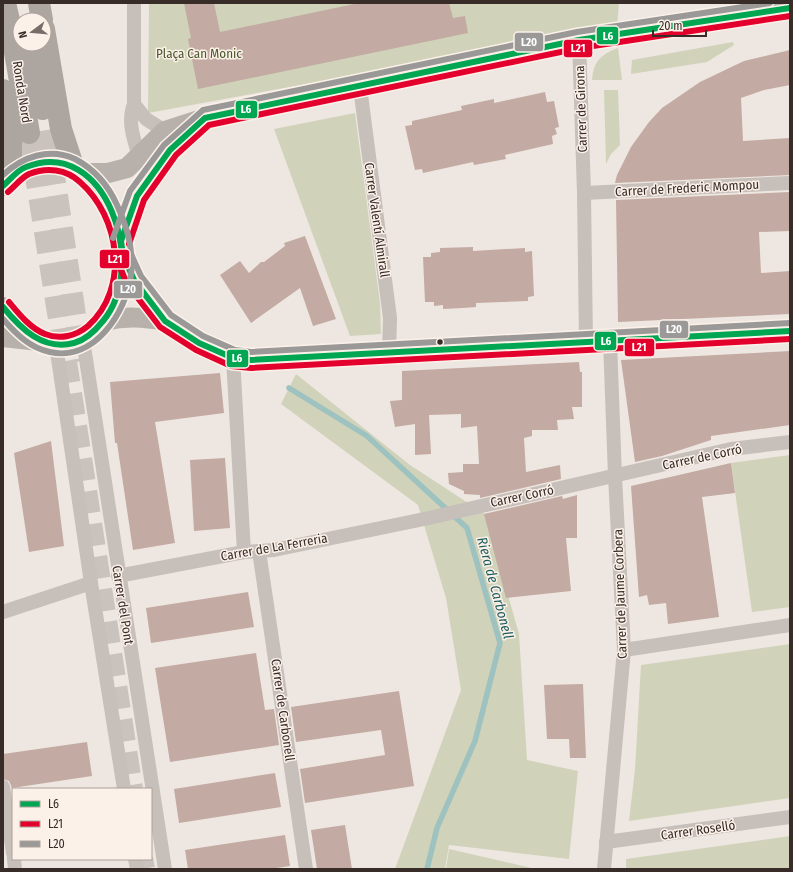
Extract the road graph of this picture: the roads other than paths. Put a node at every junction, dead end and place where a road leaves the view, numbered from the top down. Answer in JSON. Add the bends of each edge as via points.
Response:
{"nodes":[{"id":1,"x":5,"y":3,"type":"edge"},
{"id":2,"x":134,"y":3,"type":"edge"},
{"id":3,"x":790,"y":8,"type":"edge"},
{"id":4,"x":12,"y":33,"type":"edge"},
{"id":5,"x":579,"y":40,"type":"junction"},
{"id":6,"x":17,"y":52,"type":"edge"},
{"id":7,"x":31,"y":52,"type":"edge"},
{"id":8,"x":48,"y":52,"type":"edge"},
{"id":9,"x":360,"y":87,"type":"junction"},
{"id":10,"x":3,"y":90,"type":"edge"},
{"id":11,"x":134,"y":104,"type":"junction"},
{"id":12,"x":205,"y":118,"type":"junction"},
{"id":13,"x":165,"y":131,"type":"junction"},
{"id":14,"x":139,"y":157,"type":"junction"},
{"id":15,"x":79,"y":169,"type":"junction"},
{"id":16,"x":7,"y":182,"type":"edge"},
{"id":17,"x":790,"y":183,"type":"edge"},
{"id":18,"x":584,"y":192,"type":"junction"},
{"id":19,"x":122,"y":248,"type":"junction"},
{"id":20,"x":3,"y":307,"type":"edge"},
{"id":21,"x":104,"y":321,"type":"junction"},
{"id":22,"x":165,"y":321,"type":"junction"},
{"id":23,"x":790,"y":331,"type":"edge"},
{"id":24,"x":3,"y":337,"type":"edge"},
{"id":25,"x":83,"y":340,"type":"junction"},
{"id":26,"x":586,"y":342,"type":"junction"},
{"id":27,"x":610,"y":342,"type":"junction"},
{"id":28,"x":49,"y":344,"type":"junction"},
{"id":29,"x":389,"y":353,"type":"junction"},
{"id":30,"x":233,"y":358,"type":"junction"},
{"id":31,"x":790,"y":442,"type":"edge"},
{"id":32,"x":615,"y":476,"type":"junction"},
{"id":33,"x":429,"y":518,"type":"joint"},
{"id":34,"x":259,"y":551,"type":"junction"},
{"id":35,"x":244,"y":552,"type":"junction"},
{"id":36,"x":118,"y":576,"type":"junction"},
{"id":37,"x":91,"y":583,"type":"junction"},
{"id":38,"x":3,"y":612,"type":"edge"},
{"id":39,"x":790,"y":626,"type":"edge"},
{"id":40,"x":624,"y":650,"type":"junction"},
{"id":41,"x":3,"y":787,"type":"edge"},
{"id":42,"x":124,"y":788,"type":"edge"},
{"id":43,"x":790,"y":817,"type":"edge"},
{"id":44,"x":606,"y":842,"type":"junction"},
{"id":45,"x":12,"y":846,"type":"edge"},
{"id":46,"x":165,"y":869,"type":"edge"},
{"id":47,"x":306,"y":869,"type":"edge"},
{"id":48,"x":604,"y":869,"type":"edge"}],
"edges":[{"from":1,"to":4,"type":"highway","name":"Ronda Nord"},
{"from":2,"to":11,"type":"street"},
{"from":3,"to":5,"type":"street"},
{"from":5,"to":9,"type":"street"},
{"from":5,"to":18,"type":"street","name":"Carrer de Girona"},
{"from":6,"to":7,"type":"highway","name":"Ronda Nord","via":[[38,131]]},
{"from":8,"to":15,"type":"highway","via":[[61,129]]},
{"from":9,"to":12,"type":"street"},
{"from":9,"to":29,"type":"street","name":"Carrer Valentí Almirall","via":[[390,318]]},
{"from":10,"to":16,"type":"highway","via":[[11,136]]},
{"from":11,"to":13,"type":"street","via":[[146,119]]},
{"from":11,"to":14,"type":"street","via":[[130,114],[131,126]]},
{"from":12,"to":13,"type":"street"},
{"from":12,"to":19,"type":"street","via":[[170,150],[137,196]]},
{"from":13,"to":14,"type":"street"},
{"from":14,"to":15,"type":"street","via":[[127,168],[108,173]]},
{"from":15,"to":16,"type":"street","via":[[59,162],[40,162],[25,168]]},
{"from":15,"to":19,"type":"street","via":[[105,197],[118,227]]},
{"from":17,"to":18,"type":"street","name":"Carrer de Frederic Mompou"},
{"from":18,"to":26,"type":"street","name":"Carrer de Girona"},
{"from":19,"to":21,"type":"street","via":[[120,288]]},
{"from":19,"to":22,"type":"street","via":[[134,280]]},
{"from":20,"to":28,"type":"street","via":[[16,323]]},
{"from":21,"to":22,"type":"street","via":[[142,316]]},
{"from":21,"to":25,"type":"street"},
{"from":22,"to":30,"type":"street","via":[[199,343]]},
{"from":23,"to":27,"type":"street"},
{"from":24,"to":28,"type":"street"},
{"from":25,"to":28,"type":"street","via":[[70,344]]},
{"from":25,"to":36,"type":"street","name":"Carrer del Pont"},
{"from":26,"to":27,"type":"street"},
{"from":26,"to":29,"type":"street"},
{"from":27,"to":32,"type":"street","name":"Carrer de Jaume Corbera"},
{"from":28,"to":37,"type":"street"},
{"from":29,"to":30,"type":"street","via":[[252,360]]},
{"from":30,"to":35,"type":"street"},
{"from":31,"to":32,"type":"street","name":"Carrer de Corró","via":[[731,449]]},
{"from":32,"to":33,"type":"street","name":"Carrer Corró"},
{"from":32,"to":40,"type":"street","name":"Carrer de Jaume Corbera"},
{"from":33,"to":34,"type":"street","name":"Carrer de La Ferreria"},
{"from":34,"to":35,"type":"street","name":"Carrer de La Ferreria"},
{"from":34,"to":47,"type":"street","name":"Carrer de Carbonell"},
{"from":35,"to":36,"type":"street","name":"Carrer de La Ferreria"},
{"from":36,"to":46,"type":"street","name":"Carrer del Pont"},
{"from":37,"to":38,"type":"street"},
{"from":37,"to":42,"type":"street"},
{"from":39,"to":40,"type":"street"},
{"from":40,"to":44,"type":"street","name":"Carrer de Jaume Corbera"},
{"from":41,"to":45,"type":"street"},
{"from":43,"to":44,"type":"street","name":"Carrer Roselló"},
{"from":44,"to":48,"type":"street","name":"Carrer de Jaume Corbera"}]}
